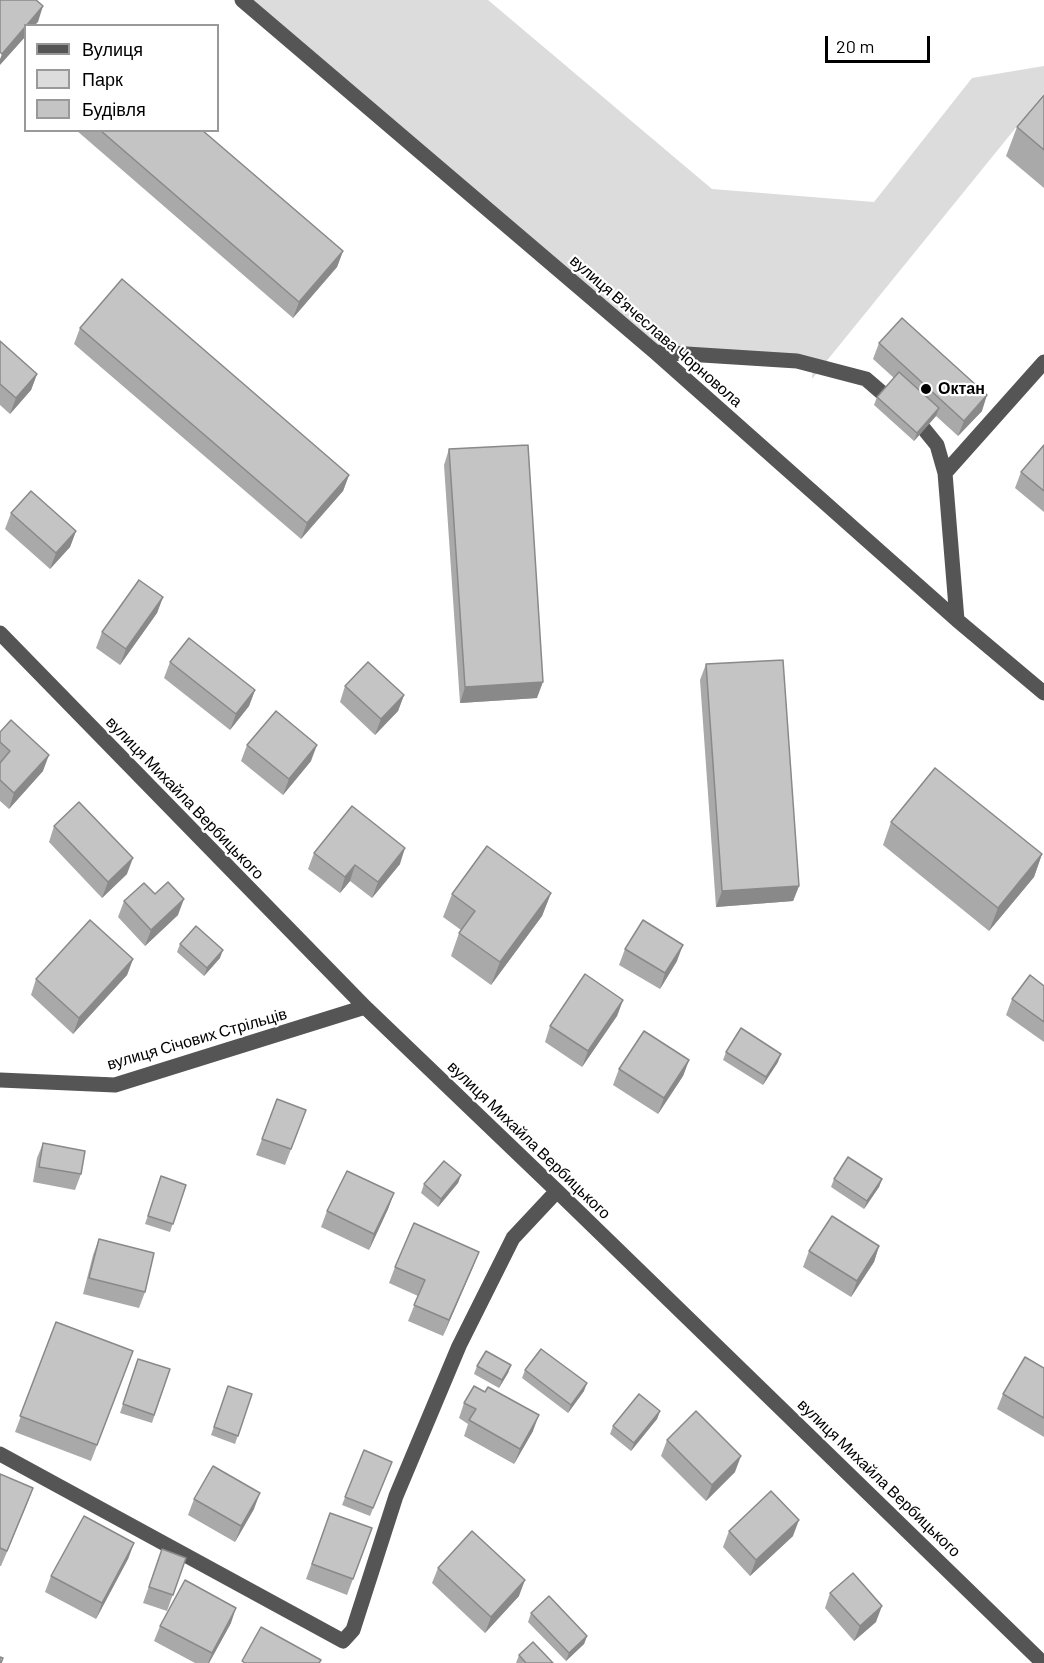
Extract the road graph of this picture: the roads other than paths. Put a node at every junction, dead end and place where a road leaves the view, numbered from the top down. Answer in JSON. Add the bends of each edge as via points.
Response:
{"nodes":[{"id":1,"x":242,"y":0,"type":"edge"},
{"id":2,"x":655,"y":352,"type":"junction"},
{"id":3,"x":1044,"y":362,"type":"edge"},
{"id":4,"x":945,"y":473,"type":"junction"},
{"id":5,"x":957,"y":620,"type":"junction"},
{"id":6,"x":0,"y":633,"type":"edge"},
{"id":7,"x":1044,"y":693,"type":"edge"},
{"id":8,"x":364,"y":1007,"type":"junction"},
{"id":9,"x":0,"y":1080,"type":"edge"},
{"id":10,"x":557,"y":1191,"type":"junction"},
{"id":11,"x":0,"y":1454,"type":"edge"},
{"id":12,"x":1043,"y":1663,"type":"edge"}],
"edges":[{"from":1,"to":2,"type":"street","name":"вулиця В'ячеслава Чорновола"},
{"from":2,"to":4,"type":"street","via":[[797,361],[866,379],[924,429],[937,445]]},
{"from":2,"to":5,"type":"street","name":"вулиця В'ячеслава Чорновола"},
{"from":3,"to":4,"type":"street"},
{"from":4,"to":5,"type":"street"},
{"from":5,"to":7,"type":"street","name":"вулиця В'ячеслава Чорновола"},
{"from":6,"to":8,"type":"street","name":"вулиця Михайла Вербицького"},
{"from":8,"to":9,"type":"street","name":"вулиця Січових Стрільців","via":[[115,1084]]},
{"from":8,"to":10,"type":"street","name":"вулиця Михайла Вербицького"},
{"from":10,"to":11,"type":"street","via":[[513,1238],[459,1346],[396,1496],[353,1630],[343,1641]]},
{"from":10,"to":12,"type":"street","name":"вулиця Михайла Вербицького"}]}
